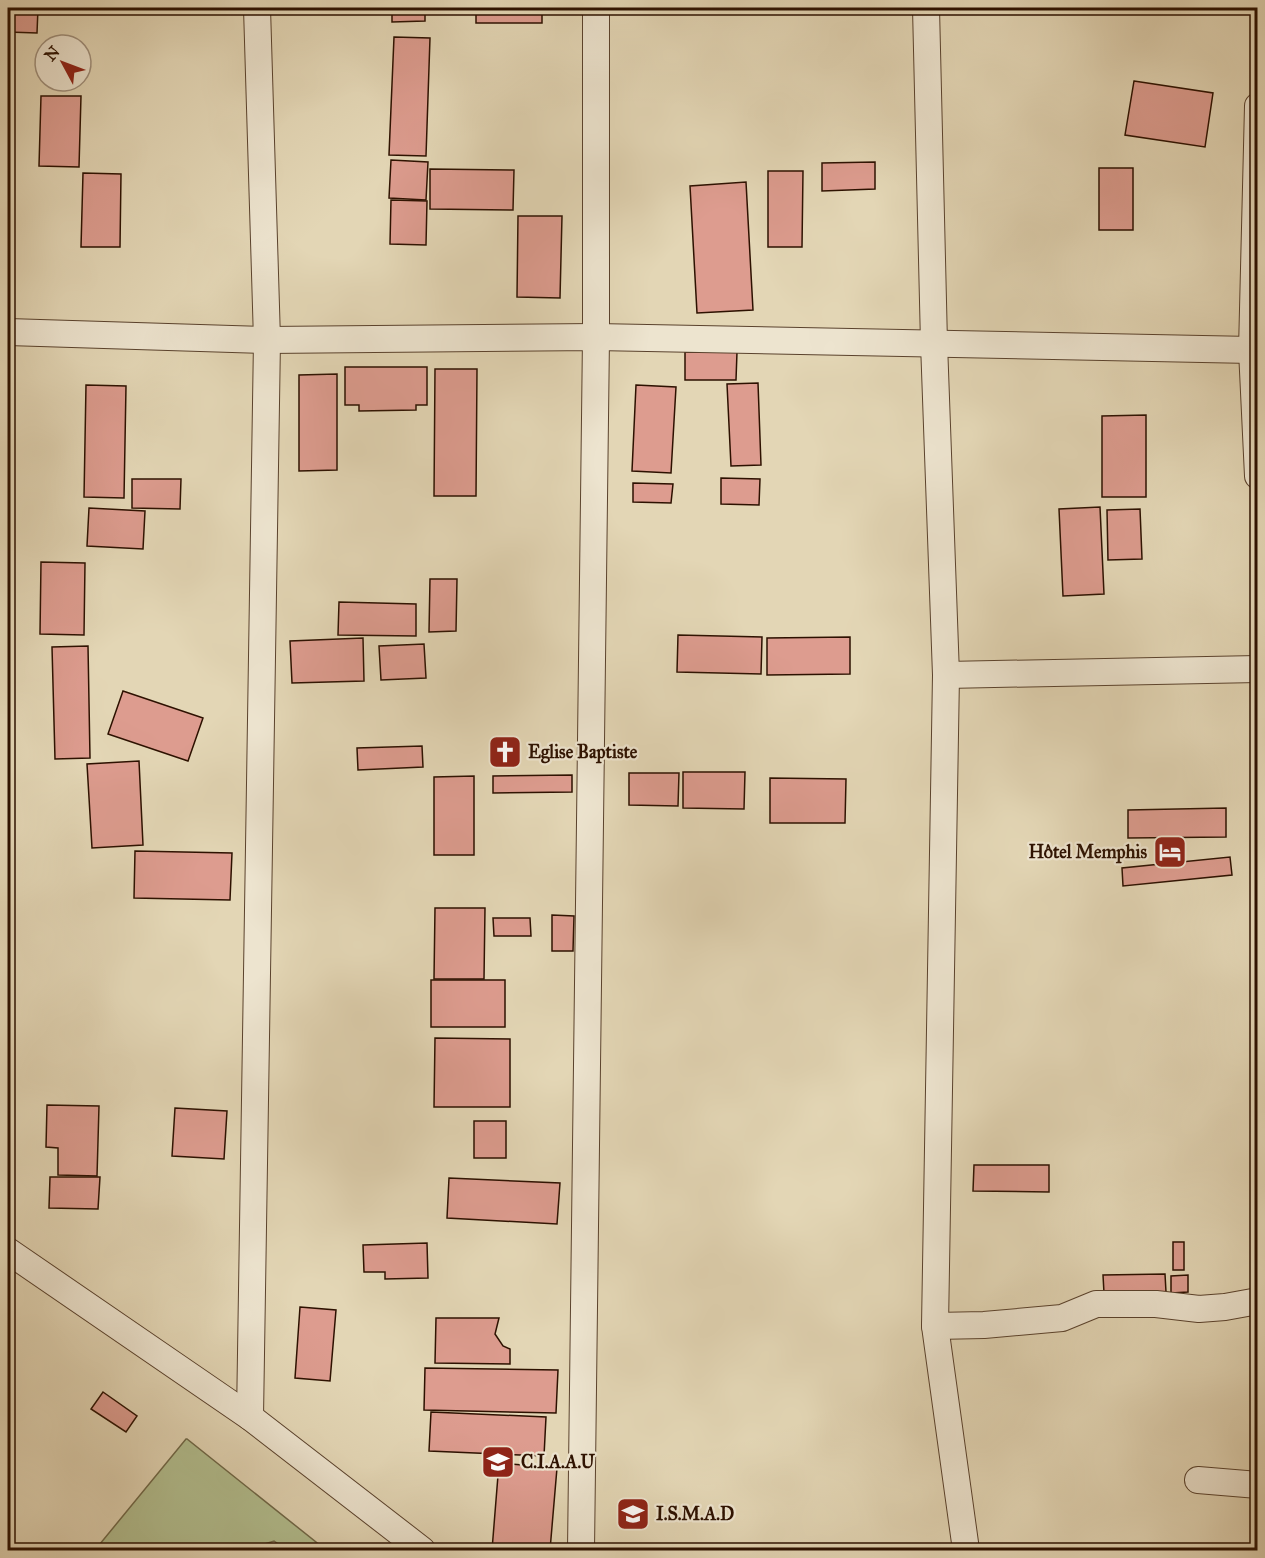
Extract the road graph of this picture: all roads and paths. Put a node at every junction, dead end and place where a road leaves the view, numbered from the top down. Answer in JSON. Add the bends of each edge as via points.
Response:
{"nodes":[{"id":1,"x":257,"y":8,"type":"edge"},
{"id":2,"x":596,"y":8,"type":"edge"},
{"id":3,"x":926,"y":8,"type":"edge"},
{"id":4,"x":1257,"y":106,"type":"edge"},
{"id":5,"x":8,"y":332,"type":"edge"},
{"id":6,"x":596,"y":337,"type":"junction"},
{"id":7,"x":267,"y":340,"type":"junction"},
{"id":8,"x":934,"y":343,"type":"junction"},
{"id":9,"x":1252,"y":350,"type":"junction"},
{"id":10,"x":1257,"y":476,"type":"edge"},
{"id":11,"x":1257,"y":669,"type":"edge"},
{"id":12,"x":946,"y":675,"type":"junction"},
{"id":13,"x":8,"y":1251,"type":"edge"},
{"id":14,"x":1257,"y":1301,"type":"edge"},
{"id":15,"x":935,"y":1326,"type":"junction"},
{"id":16,"x":250,"y":1417,"type":"junction"},
{"id":17,"x":1198,"y":1480,"type":"dead end"},
{"id":18,"x":1257,"y":1485,"type":"edge"},
{"id":19,"x":422,"y":1551,"type":"edge"},
{"id":20,"x":581,"y":1551,"type":"edge"},
{"id":21,"x":966,"y":1551,"type":"edge"}],
"edges":[{"from":1,"to":7,"type":"street"},
{"from":2,"to":6,"type":"street"},
{"from":3,"to":8,"type":"street"},
{"from":4,"to":9,"type":"street"},
{"from":5,"to":7,"type":"street"},
{"from":6,"to":7,"type":"street"},
{"from":6,"to":8,"type":"street"},
{"from":6,"to":20,"type":"street"},
{"from":7,"to":16,"type":"street"},
{"from":8,"to":9,"type":"street"},
{"from":8,"to":12,"type":"street"},
{"from":9,"to":10,"type":"street"},
{"from":11,"to":12,"type":"street"},
{"from":12,"to":15,"type":"street"},
{"from":13,"to":16,"type":"street"},
{"from":14,"to":15,"type":"street","via":[[1199,1309],[1156,1304],[1096,1305],[1062,1318]]},
{"from":15,"to":21,"type":"street"},
{"from":16,"to":19,"type":"street"},
{"from":17,"to":18,"type":"street"}]}
